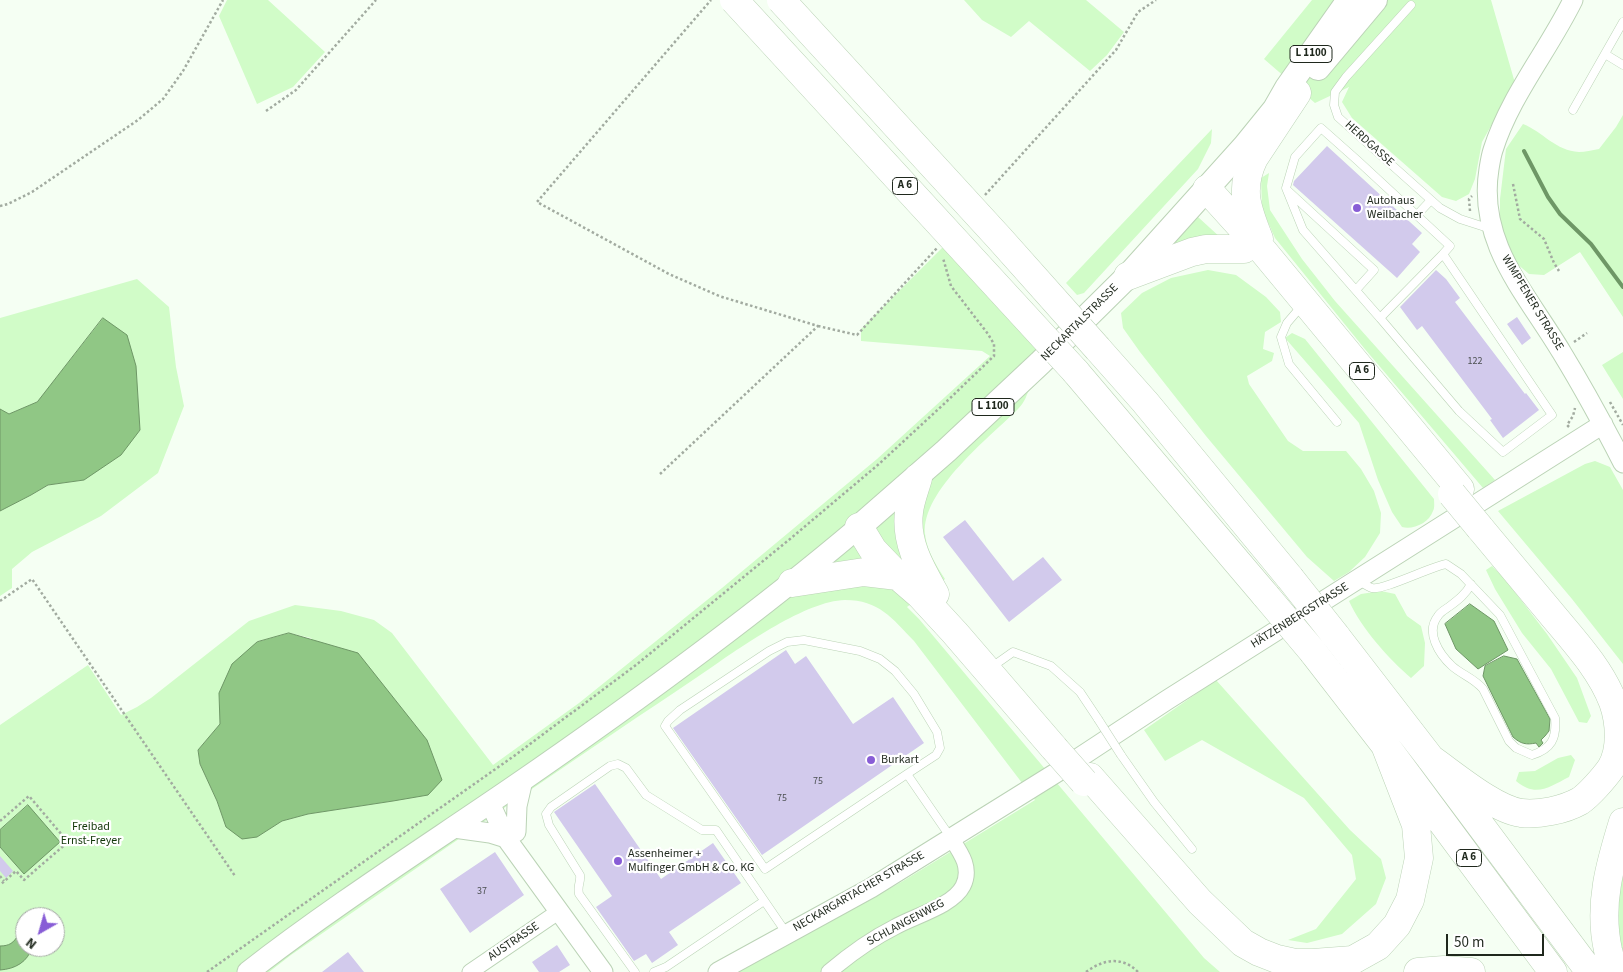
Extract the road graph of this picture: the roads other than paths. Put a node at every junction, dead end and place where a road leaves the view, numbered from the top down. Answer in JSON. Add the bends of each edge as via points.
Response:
{"nodes":[{"id":1,"x":734,"y":0,"type":"edge"},
{"id":2,"x":781,"y":0,"type":"edge"},
{"id":3,"x":1349,"y":0,"type":"edge"},
{"id":4,"x":1375,"y":0,"type":"edge"},
{"id":5,"x":1573,"y":0,"type":"edge"},
{"id":6,"x":1581,"y":0,"type":"edge"},
{"id":7,"x":1411,"y":5,"type":"dead end"},
{"id":8,"x":1623,"y":22,"type":"edge"},
{"id":9,"x":1605,"y":54,"type":"junction"},
{"id":10,"x":1623,"y":65,"type":"edge"},
{"id":11,"x":1297,"y":93,"type":"junction"},
{"id":12,"x":1275,"y":108,"type":"junction"},
{"id":13,"x":1573,"y":110,"type":"dead end"},
{"id":14,"x":1507,"y":116,"type":"junction"},
{"id":15,"x":1286,"y":188,"type":"junction"},
{"id":16,"x":1202,"y":196,"type":"junction"},
{"id":17,"x":1431,"y":200,"type":"junction"},
{"id":18,"x":1417,"y":215,"type":"junction"},
{"id":19,"x":1492,"y":230,"type":"junction"},
{"id":20,"x":1254,"y":251,"type":"junction"},
{"id":21,"x":1443,"y":254,"type":"junction"},
{"id":22,"x":1128,"y":276,"type":"junction"},
{"id":23,"x":1356,"y":290,"type":"junction"},
{"id":24,"x":1299,"y":309,"type":"junction"},
{"id":25,"x":1380,"y":318,"type":"junction"},
{"id":26,"x":1611,"y":420,"type":"junction"},
{"id":27,"x":1336,"y":422,"type":"dead end"},
{"id":28,"x":1623,"y":462,"type":"edge"},
{"id":29,"x":918,"y":478,"type":"junction"},
{"id":30,"x":1456,"y":492,"type":"junction"},
{"id":31,"x":864,"y":523,"type":"junction"},
{"id":32,"x":1483,"y":525,"type":"junction"},
{"id":33,"x":898,"y":576,"type":"junction"},
{"id":34,"x":1357,"y":579,"type":"junction"},
{"id":35,"x":792,"y":583,"type":"junction"},
{"id":36,"x":1471,"y":584,"type":"junction"},
{"id":37,"x":935,"y":594,"type":"junction"},
{"id":38,"x":996,"y":664,"type":"junction"},
{"id":39,"x":1623,"y":700,"type":"edge"},
{"id":40,"x":1385,"y":745,"type":"junction"},
{"id":41,"x":1057,"y":746,"type":"junction"},
{"id":42,"x":1431,"y":759,"type":"junction"},
{"id":43,"x":907,"y":774,"type":"junction"},
{"id":44,"x":523,"y":780,"type":"junction"},
{"id":45,"x":1087,"y":780,"type":"junction"},
{"id":46,"x":494,"y":800,"type":"junction"},
{"id":47,"x":998,"y":809,"type":"joint"},
{"id":48,"x":1623,"y":822,"type":"edge"},
{"id":49,"x":454,"y":828,"type":"junction"},
{"id":50,"x":511,"y":835,"type":"junction"},
{"id":51,"x":951,"y":838,"type":"junction"},
{"id":52,"x":1192,"y":849,"type":"dead end"},
{"id":53,"x":764,"y":901,"type":"junction"},
{"id":54,"x":558,"y":912,"type":"junction"},
{"id":55,"x":787,"y":934,"type":"junction"},
{"id":56,"x":248,"y":972,"type":"edge"},
{"id":57,"x":470,"y":972,"type":"edge"},
{"id":58,"x":603,"y":972,"type":"edge"},
{"id":59,"x":635,"y":972,"type":"edge"},
{"id":60,"x":654,"y":972,"type":"edge"},
{"id":61,"x":718,"y":972,"type":"edge"},
{"id":62,"x":829,"y":972,"type":"edge"},
{"id":63,"x":1262,"y":972,"type":"edge"},
{"id":64,"x":1418,"y":972,"type":"edge"},
{"id":65,"x":1471,"y":972,"type":"edge"},
{"id":66,"x":1553,"y":972,"type":"edge"},
{"id":67,"x":1590,"y":972,"type":"edge"},
{"id":68,"x":1614,"y":972,"type":"edge"}],
"edges":[{"from":1,"to":40,"type":"highway","number":"A 6","bridge":true,"via":[[1075,372],[1313,652]]},
{"from":2,"to":42,"type":"highway","number":"A 6","bridge":true,"via":[[1145,402],[1290,578]]},
{"from":3,"to":12,"type":"main road","name":"NECKARTALSTRASSE","number":"L 1100"},
{"from":4,"to":11,"type":"main road","name":"NECKARTALSTRASSE","number":"L 1100"},
{"from":5,"to":14,"type":"street","name":"WIMPFENER STRASSE"},
{"from":6,"to":14,"type":"street","name":"WIMPFENER STRASSE"},
{"from":7,"to":17,"type":"lane","name":"HERDGASSE","via":[[1346,77],[1335,92],[1334,105],[1338,117]]},
{"from":8,"to":9,"type":"lane"},
{"from":9,"to":10,"type":"lane"},
{"from":9,"to":13,"type":"lane"},
{"from":11,"to":12,"type":"main road","name":"NECKARTALSTRASSE","number":"L 1100"},
{"from":11,"to":20,"type":"highway","number":"A 6","via":[[1249,168],[1245,188]]},
{"from":12,"to":16,"type":"main road","name":"NECKARTALSTRASSE","number":"L 1100"},
{"from":14,"to":19,"type":"street","name":"WIMPFENER STRASSE","via":[[1492,151],[1488,180]]},
{"from":15,"to":18,"type":"lane","via":[[1296,156],[1321,128]]},
{"from":15,"to":23,"type":"lane","via":[[1304,230]]},
{"from":15,"to":23,"type":"lane","via":[[1374,270]]},
{"from":16,"to":20,"type":"highway"},
{"from":16,"to":22,"type":"main road","name":"NECKARTALSTRASSE","number":"L 1100"},
{"from":17,"to":18,"type":"lane"},
{"from":17,"to":19,"type":"lane","name":"HERDGASSE","via":[[1460,219]]},
{"from":18,"to":21,"type":"lane","via":[[1450,246]]},
{"from":19,"to":26,"type":"street","name":"WIMPFENER STRASSE","via":[[1512,274]]},
{"from":20,"to":22,"type":"highway","via":[[1206,249]]},
{"from":20,"to":24,"type":"highway"},
{"from":20,"to":30,"type":"highway","number":"A 6"},
{"from":21,"to":25,"type":"lane"},
{"from":21,"to":25,"type":"lane","via":[[1552,415],[1503,452],[1459,411]]},
{"from":22,"to":29,"type":"main road","name":"NECKARTALSTRASSE","number":"L 1100"},
{"from":23,"to":25,"type":"lane"},
{"from":24,"to":27,"type":"lane","via":[[1280,338],[1289,364]]},
{"from":24,"to":30,"type":"highway"},
{"from":26,"to":28,"type":"street","name":"WIMPFENER STRASSE"},
{"from":26,"to":34,"type":"street","name":"HÄTZENBERGSTRASSE"},
{"from":29,"to":31,"type":"main road","name":"NECKARTALSTRASSE","number":"L 1100"},
{"from":29,"to":37,"type":"highway","via":[[909,512],[910,539]]},
{"from":30,"to":32,"type":"highway","bridge":true},
{"from":31,"to":33,"type":"highway","via":[[873,550]]},
{"from":31,"to":35,"type":"main road","number":"L 1100"},
{"from":31,"to":37,"type":"highway"},
{"from":32,"to":39,"type":"highway","via":[[1589,646],[1610,674]]},
{"from":32,"to":42,"type":"highway","via":[[1583,651],[1606,686],[1617,716],[1619,741],[1611,767],[1580,801],[1537,814],[1502,806]]},
{"from":33,"to":35,"type":"highway","via":[[864,572]]},
{"from":33,"to":41,"type":"highway","via":[[920,595]]},
{"from":34,"to":36,"type":"lane","via":[[1372,588],[1382,587],[1446,564]]},
{"from":34,"to":47,"type":"street","name":"HÄTZENBERGSTRASSE"},
{"from":35,"to":44,"type":"main road","number":"L 1100","via":[[667,679]]},
{"from":36,"to":36,"type":"lane","via":[[1500,615],[1555,718],[1553,740],[1543,751],[1532,755],[1516,748],[1477,682],[1452,667],[1434,641],[1432,626],[1438,614],[1467,592]]},
{"from":37,"to":38,"type":"highway"},
{"from":38,"to":41,"type":"highway"},
{"from":38,"to":52,"type":"lane","bridge":true,"via":[[1012,652],[1050,666],[1080,692],[1154,802]]},
{"from":40,"to":45,"type":"highway","via":[[1416,825],[1419,858],[1410,900],[1397,926],[1378,946],[1353,960],[1295,963],[1258,952],[1243,942],[1200,902]]},
{"from":40,"to":66,"type":"highway","number":"A 6"},
{"from":41,"to":45,"type":"highway","bridge":true},
{"from":42,"to":67,"type":"highway","number":"A 6"},
{"from":43,"to":43,"type":"lane","via":[[936,755],[940,748],[937,732],[914,694],[895,671],[860,651],[831,644],[804,640],[787,642],[680,710],[666,726],[765,869]]},
{"from":43,"to":51,"type":"lane"},
{"from":44,"to":46,"type":"main road","number":"L 1100"},
{"from":44,"to":50,"type":"street"},
{"from":45,"to":63,"type":"highway","via":[[1214,930]]},
{"from":46,"to":49,"type":"main road","number":"L 1100"},
{"from":46,"to":50,"type":"street"},
{"from":47,"to":51,"type":"street","name":"NECKARGARTACHER STRASSE"},
{"from":48,"to":68,"type":"highway","via":[[1605,891],[1605,936]]},
{"from":49,"to":50,"type":"street"},
{"from":49,"to":56,"type":"main road","number":"L 1100","via":[[313,922]]},
{"from":50,"to":54,"type":"street"},
{"from":51,"to":55,"type":"street","name":"NECKARGARTACHER STRASSE","via":[[871,888]]},
{"from":51,"to":62,"type":"street","name":"SCHLANGENWEG","via":[[966,866],[966,877],[958,895],[895,926]]},
{"from":53,"to":55,"type":"lane"},
{"from":53,"to":59,"type":"lane","via":[[716,830],[702,830],[646,795],[626,768],[618,764],[610,766],[551,807],[546,814],[549,825],[580,875],[579,894]]},
{"from":53,"to":60,"type":"lane"},
{"from":54,"to":57,"type":"street","name":"AUSTRASSE"},
{"from":54,"to":58,"type":"street"},
{"from":55,"to":61,"type":"street","name":"NECKARGARTACHER STRASSE"},
{"from":64,"to":65,"type":"highway"}]}
